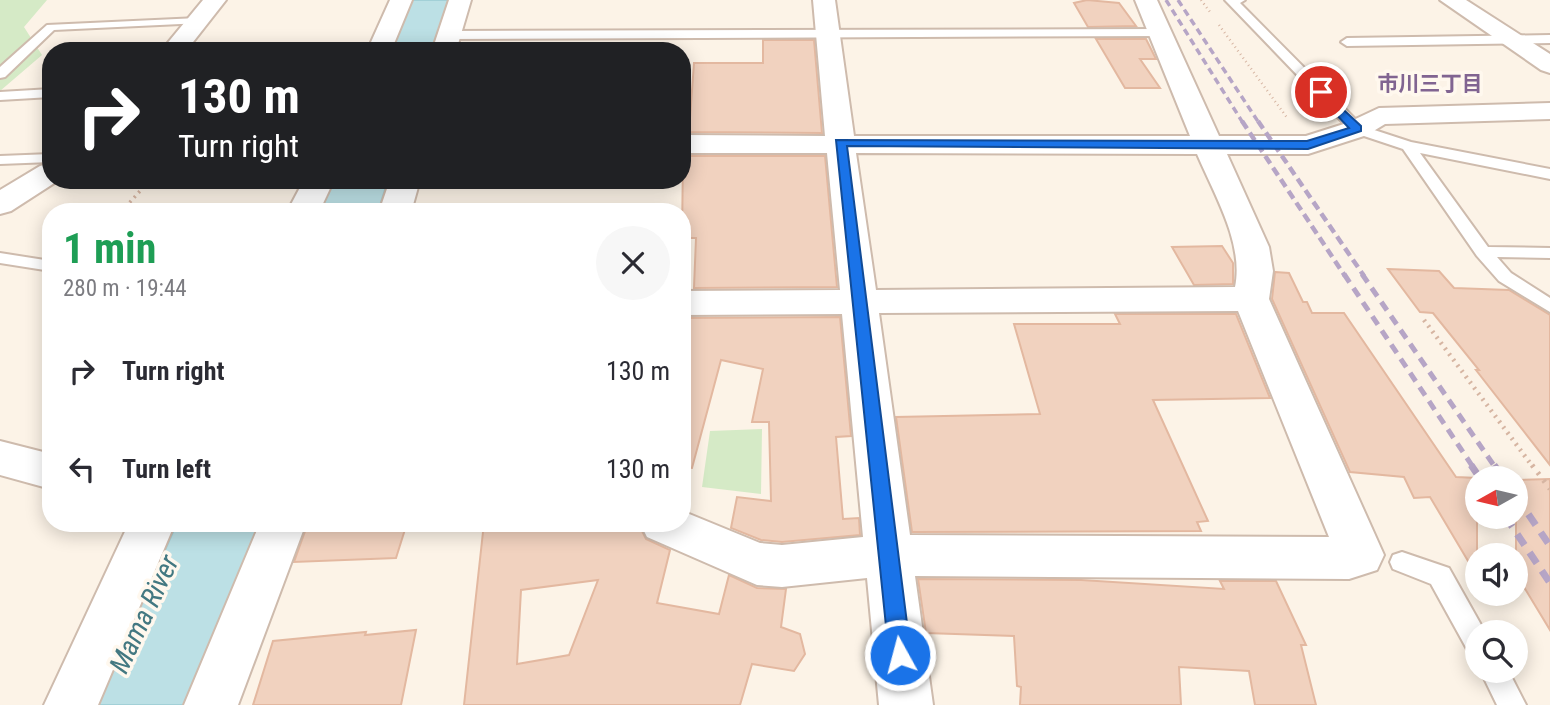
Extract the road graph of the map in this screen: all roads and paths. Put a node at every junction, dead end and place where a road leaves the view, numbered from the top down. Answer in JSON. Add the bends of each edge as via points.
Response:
{"nodes":[{"id":1,"x":215,"y":0,"type":"edge"},
{"id":2,"x":401,"y":0,"type":"edge"},
{"id":3,"x":460,"y":0,"type":"edge"},
{"id":4,"x":1201,"y":0,"type":"edge"},
{"id":5,"x":1240,"y":0,"type":"edge"},
{"id":6,"x":1451,"y":0,"type":"edge"},
{"id":7,"x":1210,"y":12,"type":"dead end"},
{"id":8,"x":1152,"y":16,"type":"edge"},
{"id":9,"x":826,"y":17,"type":"edge"},
{"id":10,"x":198,"y":21,"type":"junction"},
{"id":11,"x":1218,"y":23,"type":"dead end"},
{"id":12,"x":1507,"y":38,"type":"junction"},
{"id":13,"x":1550,"y":39,"type":"edge"},
{"id":14,"x":180,"y":42,"type":"edge"},
{"id":15,"x":383,"y":42,"type":"edge"},
{"id":16,"x":447,"y":42,"type":"edge"},
{"id":17,"x":462,"y":42,"type":"edge"},
{"id":18,"x":1347,"y":42,"type":"dead end"},
{"id":19,"x":1550,"y":65,"type":"edge"},
{"id":20,"x":0,"y":74,"type":"edge"},
{"id":21,"x":42,"y":94,"type":"edge"},
{"id":22,"x":0,"y":96,"type":"edge"},
{"id":23,"x":1550,"y":111,"type":"edge"},
{"id":24,"x":1357,"y":129,"type":"junction"},
{"id":25,"x":841,"y":142,"type":"junction"},
{"id":26,"x":691,"y":144,"type":"edge"},
{"id":27,"x":1209,"y":144,"type":"junction"},
{"id":28,"x":1308,"y":145,"type":"junction"},
{"id":29,"x":1408,"y":146,"type":"junction"},
{"id":30,"x":0,"y":160,"type":"edge"},
{"id":31,"x":42,"y":170,"type":"edge"},
{"id":32,"x":1550,"y":174,"type":"edge"},
{"id":33,"x":42,"y":176,"type":"edge"},
{"id":34,"x":142,"y":189,"type":"edge"},
{"id":35,"x":129,"y":203,"type":"edge"},
{"id":36,"x":0,"y":204,"type":"edge"},
{"id":37,"x":1482,"y":251,"type":"junction"},
{"id":38,"x":1550,"y":253,"type":"edge"},
{"id":39,"x":0,"y":258,"type":"edge"},
{"id":40,"x":42,"y":265,"type":"edge"},
{"id":41,"x":1251,"y":299,"type":"junction"},
{"id":42,"x":858,"y":301,"type":"junction"},
{"id":43,"x":691,"y":303,"type":"edge"},
{"id":44,"x":1550,"y":306,"type":"edge"},
{"id":45,"x":1424,"y":320,"type":"dead end"},
{"id":46,"x":0,"y":458,"type":"edge"},
{"id":47,"x":42,"y":470,"type":"edge"},
{"id":48,"x":1550,"y":489,"type":"edge"},
{"id":49,"x":148,"y":532,"type":"edge"},
{"id":50,"x":279,"y":532,"type":"edge"},
{"id":51,"x":684,"y":532,"type":"edge"},
{"id":52,"x":888,"y":555,"type":"junction"},
{"id":53,"x":1402,"y":562,"type":"dead end"},
{"id":54,"x":1465,"y":621,"type":"edge"},
{"id":55,"x":1500,"y":683,"type":"edge"},
{"id":56,"x":72,"y":705,"type":"edge"},
{"id":57,"x":211,"y":705,"type":"edge"},
{"id":58,"x":906,"y":705,"type":"edge"},
{"id":59,"x":1512,"y":705,"type":"edge"}],
"edges":[{"from":1,"to":10,"type":"street"},
{"from":2,"to":15,"type":"street"},
{"from":3,"to":16,"type":"street"},
{"from":4,"to":7,"type":"path"},
{"from":5,"to":24,"type":"lane","via":[[1231,0]]},
{"from":6,"to":12,"type":"street"},
{"from":8,"to":9,"type":"lane"},
{"from":8,"to":27,"type":"street"},
{"from":9,"to":17,"type":"lane"},
{"from":9,"to":25,"type":"street"},
{"from":10,"to":14,"type":"street"},
{"from":10,"to":20,"type":"lane","via":[[51,27]]},
{"from":11,"to":28,"type":"path"},
{"from":12,"to":13,"type":"lane"},
{"from":12,"to":18,"type":"lane"},
{"from":12,"to":19,"type":"street"},
{"from":21,"to":22,"type":"lane"},
{"from":23,"to":24,"type":"street","via":[[1379,117]]},
{"from":24,"to":28,"type":"street"},
{"from":24,"to":29,"type":"lane"},
{"from":25,"to":26,"type":"street"},
{"from":25,"to":27,"type":"street"},
{"from":25,"to":42,"type":"street"},
{"from":27,"to":28,"type":"street"},
{"from":27,"to":41,"type":"street","via":[[1252,247],[1256,271]]},
{"from":29,"to":32,"type":"lane"},
{"from":29,"to":37,"type":"lane"},
{"from":30,"to":31,"type":"lane"},
{"from":33,"to":36,"type":"street"},
{"from":34,"to":35,"type":"path"},
{"from":37,"to":38,"type":"lane"},
{"from":37,"to":44,"type":"lane","via":[[1505,277]]},
{"from":39,"to":40,"type":"lane"},
{"from":41,"to":42,"type":"street"},
{"from":41,"to":52,"type":"street","via":[[1360,555]]},
{"from":42,"to":43,"type":"street"},
{"from":42,"to":52,"type":"street"},
{"from":45,"to":48,"type":"path"},
{"from":46,"to":47,"type":"street"},
{"from":49,"to":56,"type":"street"},
{"from":50,"to":57,"type":"street"},
{"from":51,"to":52,"type":"street","via":[[757,564],[782,566]]},
{"from":52,"to":58,"type":"street"},
{"from":53,"to":54,"type":"lane","via":[[1440,576]]},
{"from":55,"to":59,"type":"lane"}]}
